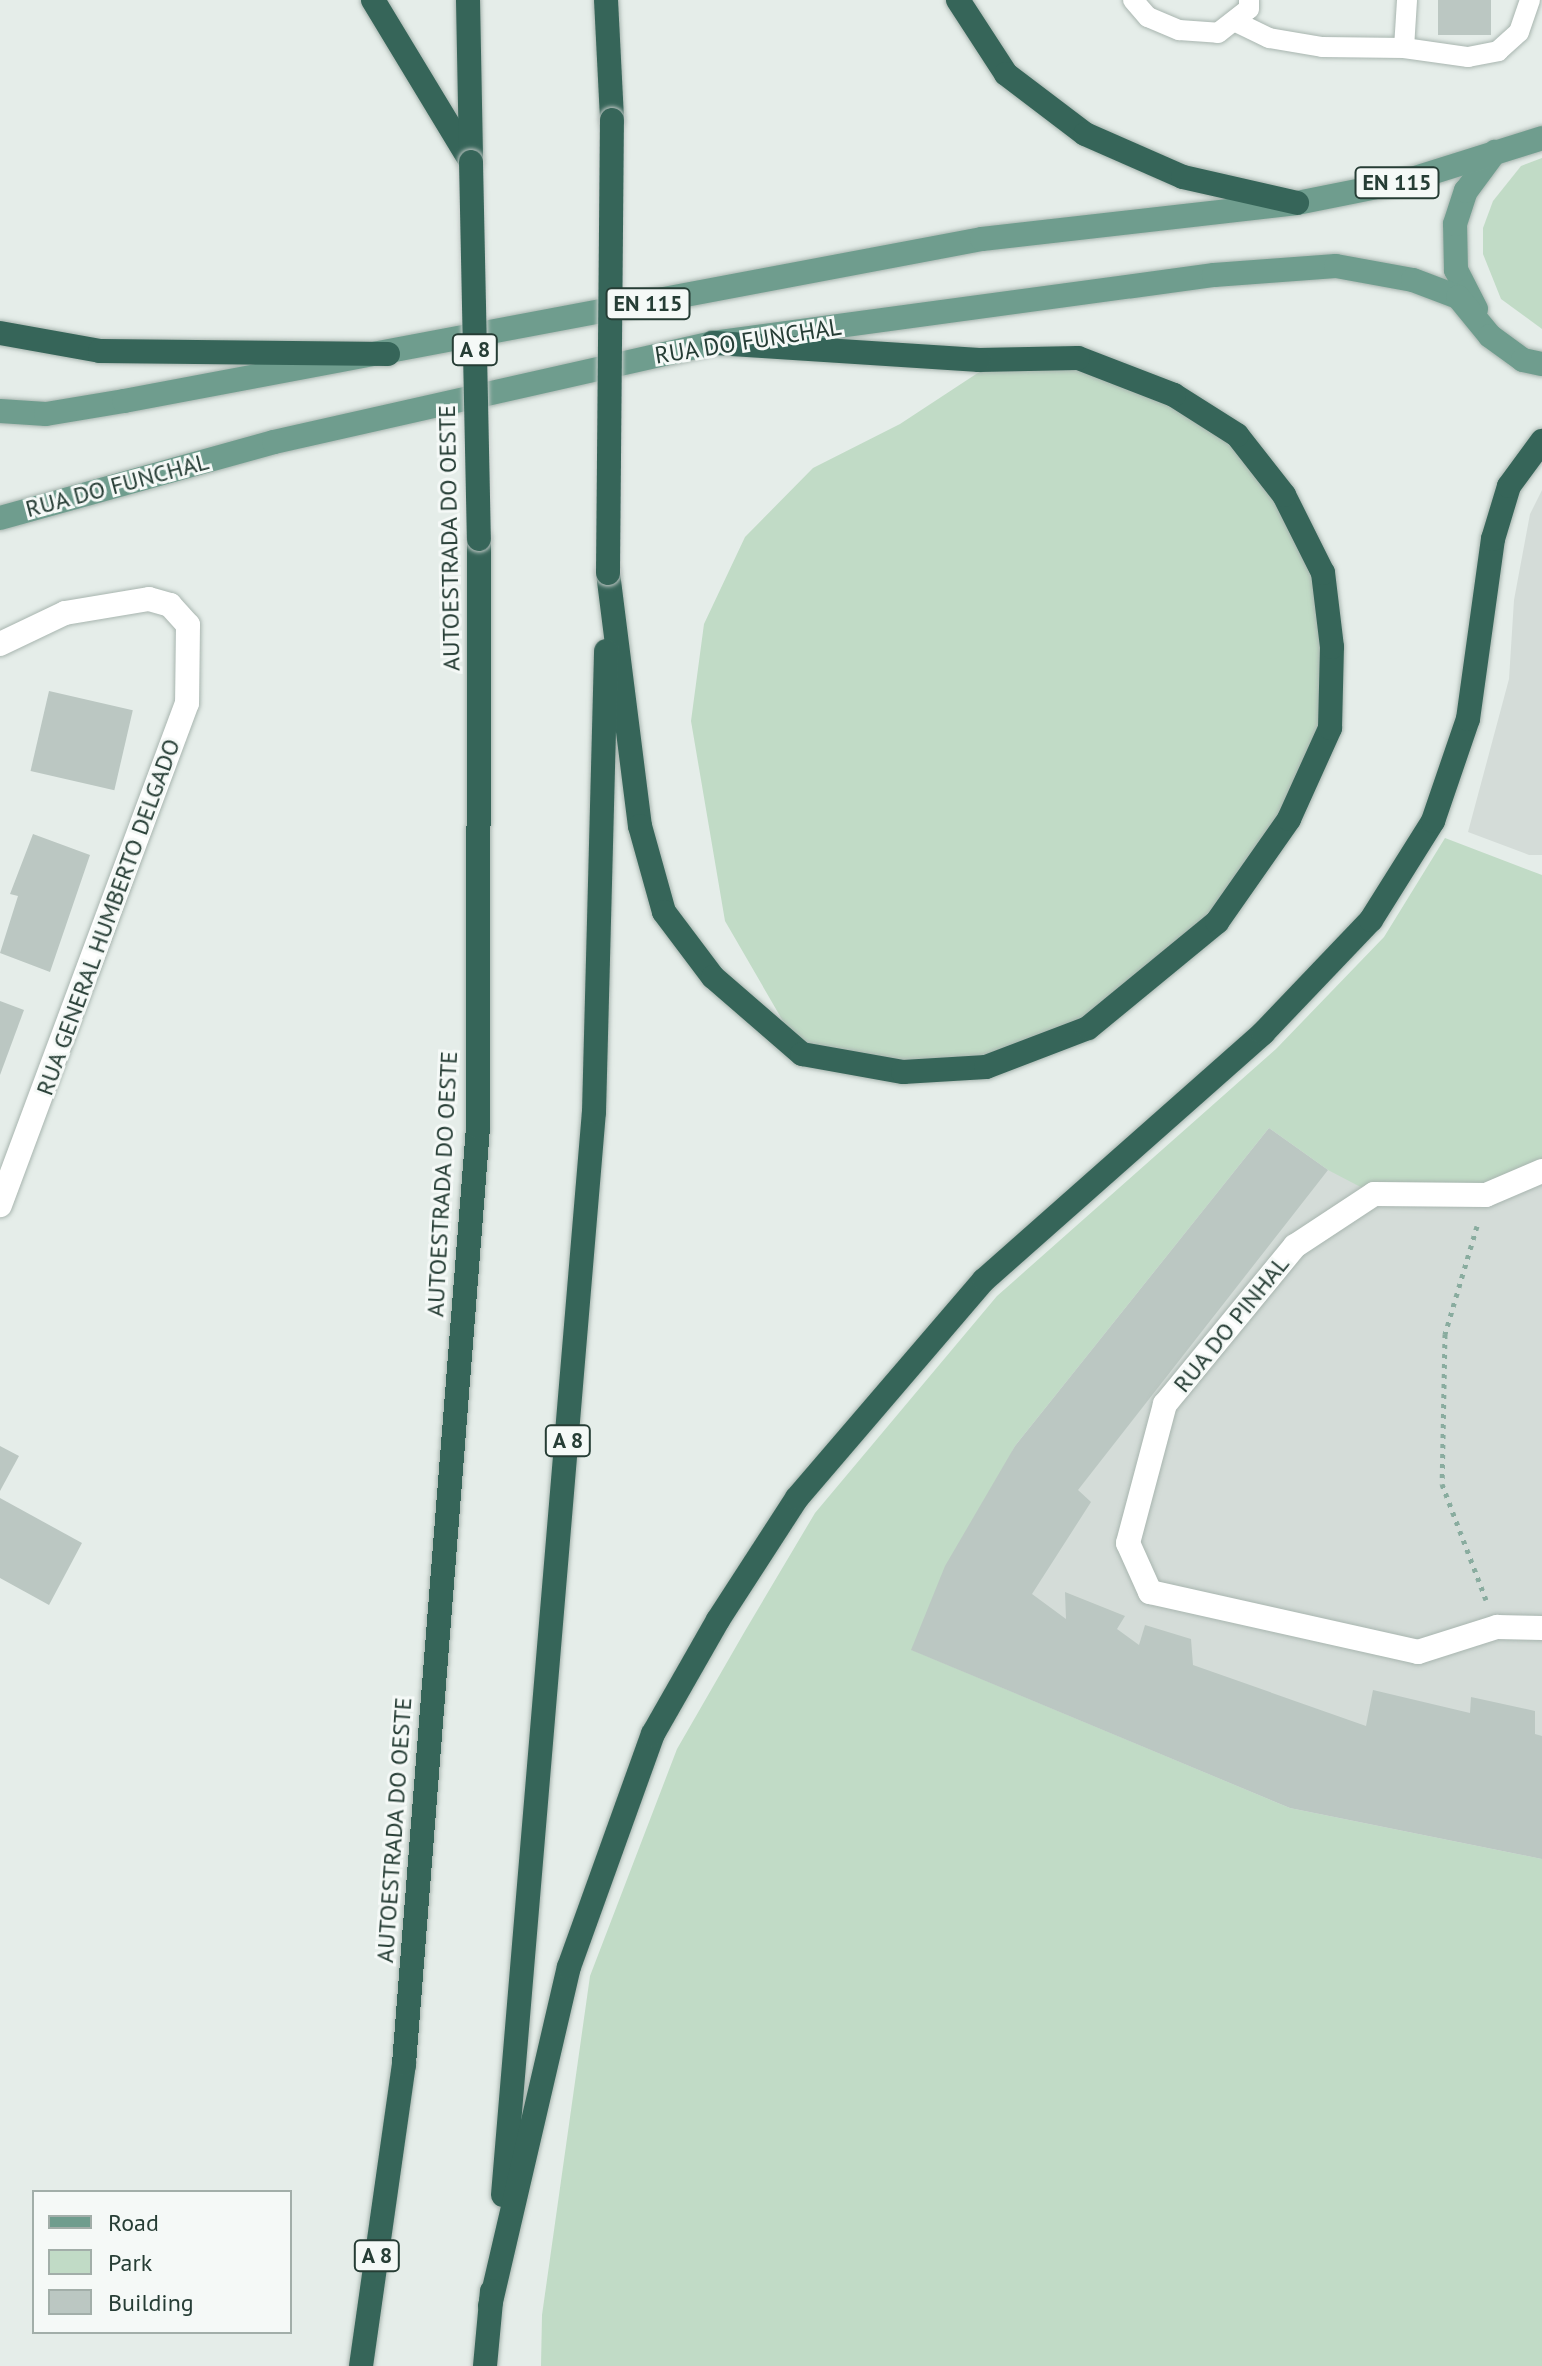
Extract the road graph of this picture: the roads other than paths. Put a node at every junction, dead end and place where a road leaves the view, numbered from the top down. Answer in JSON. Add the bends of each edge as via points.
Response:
{"nodes":[{"id":1,"x":373,"y":0,"type":"edge"},
{"id":2,"x":468,"y":0,"type":"edge"},
{"id":3,"x":606,"y":0,"type":"edge"},
{"id":4,"x":958,"y":0,"type":"edge"},
{"id":5,"x":1133,"y":0,"type":"edge"},
{"id":6,"x":1249,"y":0,"type":"edge"},
{"id":7,"x":1407,"y":0,"type":"edge"},
{"id":8,"x":1530,"y":0,"type":"edge"},
{"id":9,"x":1234,"y":21,"type":"junction"},
{"id":10,"x":1404,"y":48,"type":"junction"},
{"id":11,"x":1542,"y":138,"type":"edge"},
{"id":12,"x":1495,"y":152,"type":"junction"},
{"id":13,"x":471,"y":162,"type":"junction"},
{"id":14,"x":1297,"y":203,"type":"junction"},
{"id":15,"x":0,"y":333,"type":"edge"},
{"id":16,"x":1490,"y":336,"type":"junction"},
{"id":17,"x":713,"y":343,"type":"junction"},
{"id":18,"x":388,"y":354,"type":"junction"},
{"id":19,"x":1542,"y":364,"type":"edge"},
{"id":20,"x":0,"y":411,"type":"edge"},
{"id":21,"x":1542,"y":441,"type":"edge"},
{"id":22,"x":0,"y":518,"type":"edge"},
{"id":23,"x":608,"y":573,"type":"junction"},
{"id":24,"x":0,"y":644,"type":"edge"},
{"id":25,"x":1542,"y":1171,"type":"edge"},
{"id":26,"x":0,"y":1205,"type":"edge"},
{"id":27,"x":1542,"y":1628,"type":"edge"},
{"id":28,"x":490,"y":2306,"type":"junction"},
{"id":29,"x":361,"y":2366,"type":"edge"},
{"id":30,"x":485,"y":2366,"type":"edge"}],
"edges":[{"from":1,"to":13,"type":"highway"},
{"from":2,"to":13,"type":"highway","name":"AUTOESTRADA DO OESTE","number":"A 8"},
{"from":3,"to":23,"type":"highway","number":"A 8","bridge":true,"via":[[612,120]]},
{"from":4,"to":14,"type":"highway","via":[[1006,74],[1085,134],[1183,177]]},
{"from":5,"to":9,"type":"lane","via":[[1148,17],[1179,30],[1218,33]]},
{"from":6,"to":9,"type":"lane","via":[[1249,9]]},
{"from":7,"to":10,"type":"lane"},
{"from":8,"to":10,"type":"lane","via":[[1519,32],[1498,51],[1468,57]]},
{"from":9,"to":10,"type":"lane","via":[[1269,38],[1322,47]]},
{"from":11,"to":12,"type":"main road"},
{"from":12,"to":14,"type":"main road","number":"EN 115","via":[[1402,182]]},
{"from":12,"to":16,"type":"main road","name":"RUA DO FUNCHAL","via":[[1466,191],[1455,224],[1456,270]]},
{"from":13,"to":29,"type":"highway","name":"AUTOESTRADA DO OESTE","number":"A 8","bridge":true,"via":[[479,539],[478,1127],[404,2064]]},
{"from":14,"to":18,"type":"main road","number":"EN 115","via":[[982,239]]},
{"from":15,"to":18,"type":"highway","via":[[100,351]]},
{"from":16,"to":17,"type":"main road","name":"RUA DO FUNCHAL","number":"EN 115","via":[[1458,297],[1413,280],[1336,266],[1214,275]]},
{"from":16,"to":19,"type":"main road","name":"RUA DO FUNCHAL","via":[[1523,360]]},
{"from":17,"to":22,"type":"main road","name":"RUA DO FUNCHAL","number":"EN 115","via":[[274,442]]},
{"from":17,"to":23,"type":"highway","via":[[979,360],[1078,358],[1174,395],[1237,435],[1284,495],[1323,573],[1332,647],[1330,728],[1289,819],[1217,922],[1088,1028],[986,1067],[903,1072],[802,1054],[713,977],[664,912],[640,826]]},
{"from":18,"to":20,"type":"main road","number":"EN 115","via":[[46,414]]},
{"from":21,"to":28,"type":"highway","via":[[1509,486],[1493,539],[1468,719],[1433,821],[1371,920],[1263,1033],[984,1280],[797,1498],[653,1734],[569,1967]]},
{"from":23,"to":28,"type":"highway","number":"A 8","via":[[594,1112],[517,2073]]},
{"from":24,"to":26,"type":"street","name":"RUA GENERAL HUMBERTO DELGADO","via":[[65,613],[149,599],[170,605],[188,625],[187,703]]},
{"from":25,"to":27,"type":"street","name":"RUA DO PINHAL","via":[[1486,1195],[1374,1194],[1295,1246],[1165,1404],[1128,1543],[1150,1592],[1418,1652],[1497,1627]]},
{"from":28,"to":30,"type":"highway","number":"A 8"}]}
